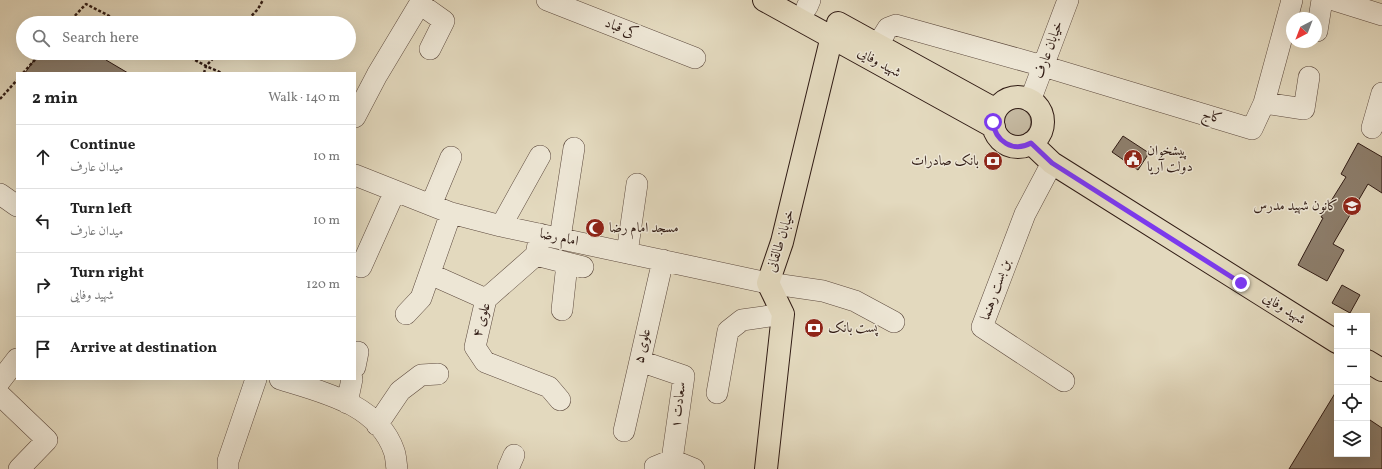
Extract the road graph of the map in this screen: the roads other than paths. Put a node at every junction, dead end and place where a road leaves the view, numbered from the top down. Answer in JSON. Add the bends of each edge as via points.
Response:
{"nodes":[{"id":1,"x":547,"y":0,"type":"edge"},
{"id":2,"x":764,"y":0,"type":"edge"},
{"id":3,"x":1068,"y":0,"type":"edge"},
{"id":4,"x":1292,"y":0,"type":"edge"},
{"id":5,"x":1322,"y":0,"type":"edge"},
{"id":6,"x":1334,"y":0,"type":"edge"},
{"id":7,"x":421,"y":2,"type":"edge"},
{"id":8,"x":804,"y":2,"type":"edge"},
{"id":9,"x":1320,"y":12,"type":"edge"},
{"id":10,"x":1382,"y":15,"type":"edge"},
{"id":11,"x":832,"y":36,"type":"junction"},
{"id":12,"x":878,"y":44,"type":"junction"},
{"id":13,"x":430,"y":50,"type":"dead end"},
{"id":14,"x":695,"y":58,"type":"dead end"},
{"id":15,"x":1043,"y":66,"type":"junction"},
{"id":16,"x":1309,"y":77,"type":"dead end"},
{"id":17,"x":1382,"y":93,"type":"edge"},
{"id":18,"x":1030,"y":101,"type":"junction"},
{"id":19,"x":1264,"y":103,"type":"junction"},
{"id":20,"x":356,"y":115,"type":"edge"},
{"id":21,"x":995,"y":118,"type":"junction"},
{"id":22,"x":1372,"y":128,"type":"dead end"},
{"id":23,"x":1031,"y":143,"type":"junction"},
{"id":24,"x":574,"y":148,"type":"dead end"},
{"id":25,"x":540,"y":156,"type":"dead end"},
{"id":26,"x":451,"y":157,"type":"dead end"},
{"id":27,"x":1052,"y":163,"type":"junction"},
{"id":28,"x":356,"y":175,"type":"edge"},
{"id":29,"x":637,"y":184,"type":"dead end"},
{"id":30,"x":395,"y":191,"type":"junction"},
{"id":31,"x":0,"y":194,"type":"edge"},
{"id":32,"x":16,"y":205,"type":"edge"},
{"id":33,"x":431,"y":205,"type":"junction"},
{"id":34,"x":451,"y":213,"type":"junction"},
{"id":35,"x":501,"y":226,"type":"junction"},
{"id":36,"x":550,"y":236,"type":"junction"},
{"id":37,"x":627,"y":253,"type":"junction"},
{"id":38,"x":536,"y":255,"type":"junction"},
{"id":39,"x":663,"y":260,"type":"junction"},
{"id":40,"x":361,"y":267,"type":"dead end"},
{"id":41,"x":430,"y":274,"type":"junction"},
{"id":42,"x":768,"y":283,"type":"junction"},
{"id":43,"x":486,"y":299,"type":"junction"},
{"id":44,"x":562,"y":310,"type":"dead end"},
{"id":45,"x":406,"y":314,"type":"dead end"},
{"id":46,"x":783,"y":314,"type":"junction"},
{"id":47,"x":894,"y":322,"type":"dead end"},
{"id":48,"x":1334,"y":340,"type":"edge"},
{"id":49,"x":16,"y":360,"type":"edge"},
{"id":50,"x":640,"y":361,"type":"junction"},
{"id":51,"x":1370,"y":363,"type":"edge"},
{"id":52,"x":1382,"y":370,"type":"edge"},
{"id":53,"x":438,"y":374,"type":"dead end"},
{"id":54,"x":256,"y":380,"type":"edge"},
{"id":55,"x":283,"y":380,"type":"edge"},
{"id":56,"x":352,"y":380,"type":"edge"},
{"id":57,"x":0,"y":381,"type":"edge"},
{"id":58,"x":1064,"y":382,"type":"dead end"},
{"id":59,"x":717,"y":393,"type":"dead end"},
{"id":60,"x":0,"y":395,"type":"edge"},
{"id":61,"x":560,"y":400,"type":"dead end"},
{"id":62,"x":347,"y":403,"type":"junction"},
{"id":63,"x":377,"y":425,"type":"junction"},
{"id":64,"x":624,"y":431,"type":"dead end"},
{"id":65,"x":663,"y":464,"type":"edge"},
{"id":66,"x":19,"y":469,"type":"edge"},
{"id":67,"x":228,"y":469,"type":"edge"},
{"id":68,"x":397,"y":469,"type":"edge"},
{"id":69,"x":694,"y":469,"type":"edge"},
{"id":70,"x":766,"y":469,"type":"edge"}],
"edges":[{"from":1,"to":14,"type":"street","name":"کی قباد"},
{"from":2,"to":11,"type":"main road","name":"شهید وفایی"},
{"from":3,"to":15,"type":"street","name":"خیابان عارف"},
{"from":4,"to":19,"type":"street","name":"کاج"},
{"from":5,"to":9,"type":"street"},
{"from":6,"to":10,"type":"street"},
{"from":7,"to":13,"type":"street","via":[[444,21]]},
{"from":7,"to":20,"type":"street"},
{"from":8,"to":12,"type":"main road"},
{"from":11,"to":21,"type":"main road","name":"شهید وفایی"},
{"from":11,"to":42,"type":"main road","name":"خیابان طالقانی","via":[[782,242]]},
{"from":12,"to":15,"type":"street","via":[[888,28],[896,25]]},
{"from":12,"to":21,"type":"main road"},
{"from":15,"to":18,"type":"street","name":"خیابان عارف"},
{"from":15,"to":19,"type":"street","name":"کاج","via":[[1252,129]]},
{"from":16,"to":19,"type":"street","via":[[1304,109]]},
{"from":17,"to":22,"type":"street"},
{"from":18,"to":21,"type":"main road","via":[[1020,97],[1004,101]]},
{"from":18,"to":23,"type":"main road","via":[[1040,110],[1042,126],[1040,134]]},
{"from":21,"to":23,"type":"main road","via":[[998,137],[1004,143],[1020,147]]},
{"from":23,"to":27,"type":"main road","name":"شهید وفایی"},
{"from":24,"to":36,"type":"street"},
{"from":25,"to":35,"type":"street"},
{"from":26,"to":33,"type":"street"},
{"from":27,"to":48,"type":"main road","name":"شهید وفایی"},
{"from":27,"to":58,"type":"street","name":"بن بست رهنما","via":[[1025,214],[982,327]]},
{"from":28,"to":30,"type":"street","name":"امام رضا"},
{"from":29,"to":37,"type":"street"},
{"from":30,"to":33,"type":"street","name":"امام رضا"},
{"from":30,"to":40,"type":"street"},
{"from":31,"to":32,"type":"street"},
{"from":33,"to":34,"type":"street","name":"امام رضا"},
{"from":34,"to":35,"type":"street","name":"امام رضا"},
{"from":34,"to":41,"type":"street"},
{"from":35,"to":36,"type":"street","name":"امام رضا"},
{"from":36,"to":37,"type":"street","name":"امام رضا"},
{"from":36,"to":38,"type":"street"},
{"from":37,"to":39,"type":"street","name":"امام رضا"},
{"from":38,"to":43,"type":"street","name":"علوی ۴"},
{"from":38,"to":44,"type":"street","via":[[575,265]]},
{"from":39,"to":42,"type":"street","name":"امام رضا"},
{"from":39,"to":50,"type":"street","name":"علوی ۵"},
{"from":41,"to":43,"type":"street"},
{"from":41,"to":45,"type":"street","via":[[422,298]]},
{"from":42,"to":46,"type":"main road","name":"خیابان طالقانی"},
{"from":42,"to":47,"type":"street","name":"امام رضا","via":[[823,290],[855,301]]},
{"from":43,"to":61,"type":"street","name":"علوی ۴","via":[[475,347],[485,362],[549,387]]},
{"from":46,"to":59,"type":"street","via":[[742,320],[728,331]]},
{"from":46,"to":70,"type":"main road"},
{"from":49,"to":57,"type":"street"},
{"from":50,"to":64,"type":"street","name":"علوی ۵"},
{"from":50,"to":65,"type":"street","name":"سعادت ۱","via":[[684,376]]},
{"from":51,"to":52,"type":"main road"},
{"from":53,"to":63,"type":"street","via":[[420,374],[400,391]]},
{"from":54,"to":67,"type":"street","via":[[228,461]]},
{"from":55,"to":62,"type":"street","via":[[334,395]]},
{"from":56,"to":62,"type":"street"},
{"from":60,"to":66,"type":"street","via":[[46,440]]},
{"from":62,"to":63,"type":"street","via":[[368,415]]},
{"from":63,"to":68,"type":"street","via":[[385,433],[394,451]]},
{"from":65,"to":69,"type":"street"}]}
